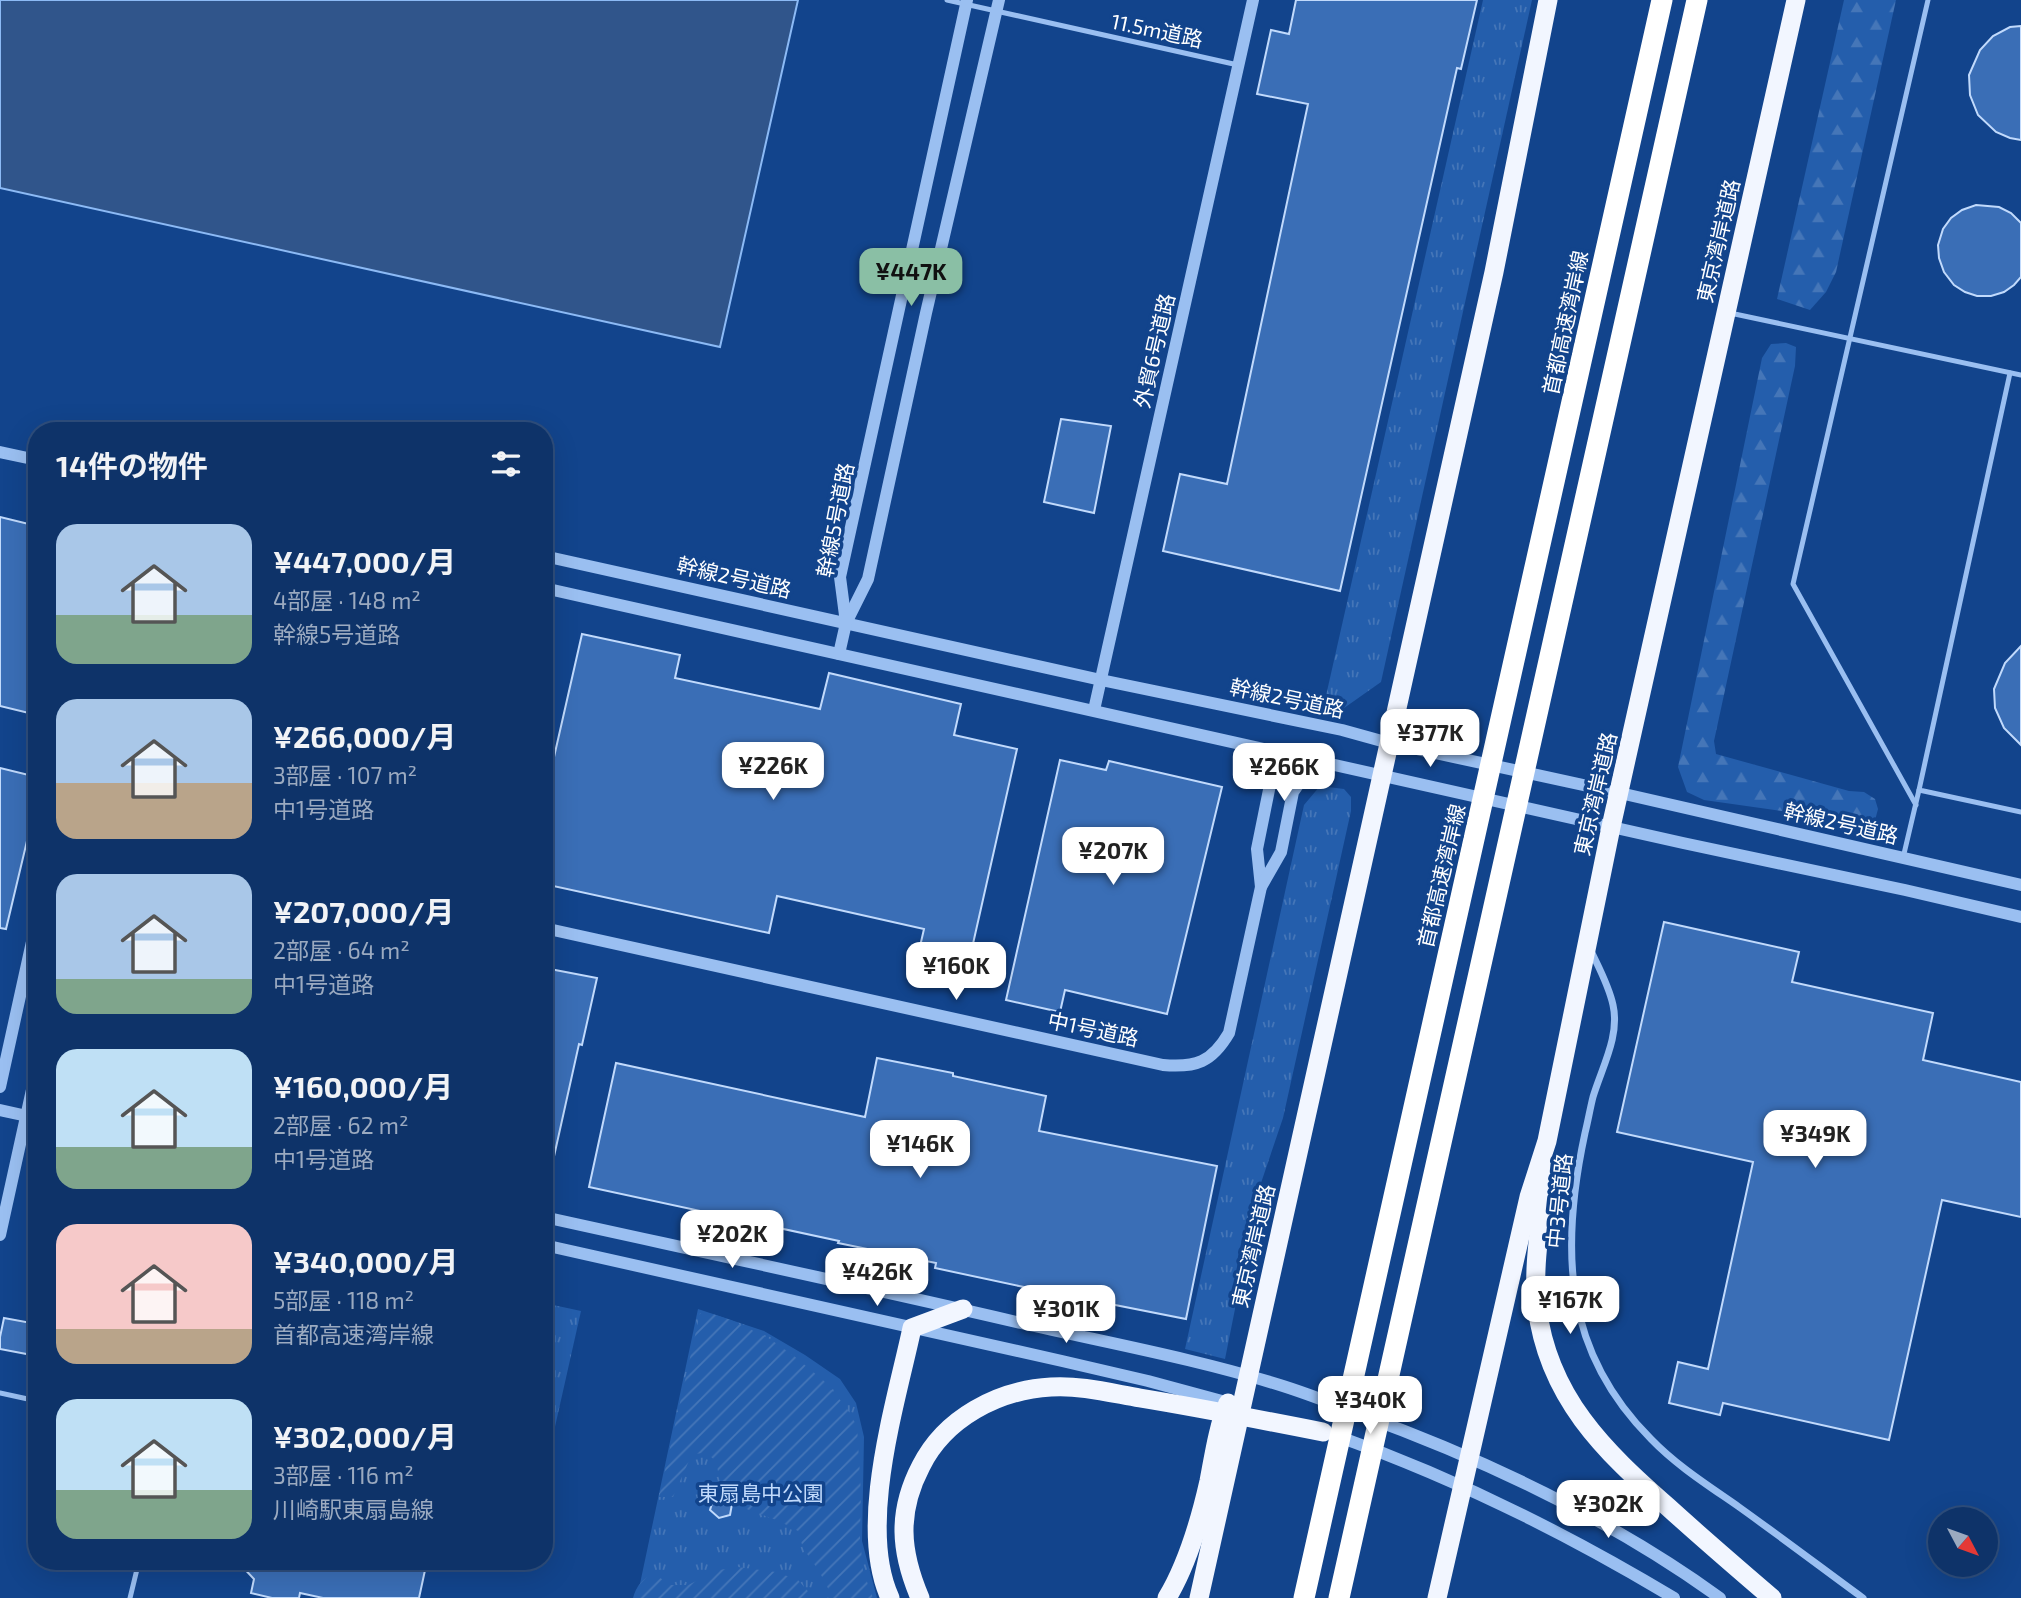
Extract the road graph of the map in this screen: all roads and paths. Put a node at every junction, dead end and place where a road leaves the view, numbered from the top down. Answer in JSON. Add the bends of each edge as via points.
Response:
{"nodes":[{"id":1,"x":947,"y":0,"type":"edge"},
{"id":2,"x":1253,"y":0,"type":"edge"},
{"id":3,"x":1548,"y":0,"type":"edge"},
{"id":4,"x":1662,"y":0,"type":"edge"},
{"id":5,"x":1697,"y":0,"type":"edge"},
{"id":6,"x":1796,"y":0,"type":"edge"},
{"id":7,"x":1928,"y":0,"type":"edge"},
{"id":8,"x":967,"y":2,"type":"edge"},
{"id":9,"x":998,"y":6,"type":"edge"},
{"id":10,"x":1238,"y":65,"type":"junction"},
{"id":11,"x":1726,"y":312,"type":"junction"},
{"id":12,"x":1851,"y":339,"type":"junction"},
{"id":13,"x":2010,"y":373,"type":"junction"},
{"id":14,"x":2021,"y":375,"type":"edge"},
{"id":15,"x":0,"y":452,"type":"edge"},
{"id":16,"x":28,"y":458,"type":"edge"},
{"id":17,"x":553,"y":558,"type":"edge"},
{"id":18,"x":553,"y":590,"type":"edge"},
{"id":19,"x":846,"y":623,"type":"junction"},
{"id":20,"x":839,"y":654,"type":"junction"},
{"id":21,"x":1101,"y":680,"type":"junction"},
{"id":22,"x":1094,"y":710,"type":"junction"},
{"id":23,"x":1389,"y":743,"type":"junction"},
{"id":24,"x":1244,"y":745,"type":"junction"},
{"id":25,"x":1332,"y":765,"type":"junction"},
{"id":26,"x":1381,"y":776,"type":"junction"},
{"id":27,"x":1919,"y":790,"type":"junction"},
{"id":28,"x":1620,"y":793,"type":"junction"},
{"id":29,"x":1916,"y":805,"type":"junction"},
{"id":30,"x":2021,"y":812,"type":"edge"},
{"id":31,"x":1611,"y":827,"type":"junction"},
{"id":32,"x":1903,"y":858,"type":"junction"},
{"id":33,"x":2021,"y":885,"type":"edge"},
{"id":34,"x":1261,"y":887,"type":"junction"},
{"id":35,"x":2021,"y":917,"type":"edge"},
{"id":36,"x":553,"y":930,"type":"edge"},
{"id":37,"x":1586,"y":941,"type":"junction"},
{"id":38,"x":28,"y":960,"type":"edge"},
{"id":39,"x":0,"y":1087,"type":"edge"},
{"id":40,"x":0,"y":1110,"type":"edge"},
{"id":41,"x":28,"y":1116,"type":"edge"},
{"id":42,"x":28,"y":1135,"type":"edge"},
{"id":43,"x":1547,"y":1141,"type":"junction"},
{"id":44,"x":553,"y":1219,"type":"edge"},
{"id":45,"x":0,"y":1235,"type":"edge"},
{"id":46,"x":553,"y":1247,"type":"edge"},
{"id":47,"x":963,"y":1309,"type":"junction"},
{"id":48,"x":912,"y":1328,"type":"junction"},
{"id":49,"x":0,"y":1393,"type":"edge"},
{"id":50,"x":28,"y":1399,"type":"edge"},
{"id":51,"x":1322,"y":1432,"type":"junction"},
{"id":52,"x":1222,"y":1461,"type":"junction"},
{"id":53,"x":137,"y":1570,"type":"edge"},
{"id":54,"x":1438,"y":1592,"type":"edge"},
{"id":55,"x":130,"y":1598,"type":"edge"},
{"id":56,"x":890,"y":1598,"type":"edge"},
{"id":57,"x":920,"y":1598,"type":"edge"},
{"id":58,"x":1167,"y":1598,"type":"edge"},
{"id":59,"x":1199,"y":1598,"type":"edge"},
{"id":60,"x":1304,"y":1598,"type":"edge"},
{"id":61,"x":1339,"y":1598,"type":"edge"},
{"id":62,"x":1674,"y":1598,"type":"edge"},
{"id":63,"x":1720,"y":1598,"type":"edge"},
{"id":64,"x":1772,"y":1598,"type":"edge"},
{"id":65,"x":1863,"y":1598,"type":"edge"}],
"edges":[{"from":1,"to":8,"type":"lane","name":"11.5m道路"},
{"from":2,"to":10,"type":"street","name":"外貿6号道路"},
{"from":3,"to":23,"type":"highway","name":"東京湾岸道路","via":[[1494,272]]},
{"from":4,"to":60,"type":"highway","name":"首都高速湾岸線"},
{"from":5,"to":61,"type":"highway"},
{"from":6,"to":11,"type":"highway","name":"東京湾岸道路"},
{"from":7,"to":12,"type":"lane"},
{"from":8,"to":9,"type":"lane","name":"11.5m道路"},
{"from":8,"to":19,"type":"street","name":"幹線5号道路","via":[[840,577]]},
{"from":9,"to":10,"type":"lane","name":"11.5m道路"},
{"from":9,"to":19,"type":"street","name":"幹線5号道路","via":[[868,579]]},
{"from":10,"to":21,"type":"street","name":"外貿6号道路"},
{"from":11,"to":12,"type":"lane"},
{"from":11,"to":28,"type":"highway","name":"東京湾岸道路"},
{"from":12,"to":13,"type":"lane"},
{"from":12,"to":29,"type":"lane","via":[[1793,584]]},
{"from":13,"to":14,"type":"lane"},
{"from":13,"to":27,"type":"lane"},
{"from":15,"to":16,"type":"street"},
{"from":17,"to":19,"type":"street","name":"幹線2号道路"},
{"from":18,"to":20,"type":"street"},
{"from":19,"to":20,"type":"street"},
{"from":19,"to":21,"type":"street","name":"幹線2号道路"},
{"from":20,"to":22,"type":"street"},
{"from":21,"to":22,"type":"street","name":"外貿6号道路"},
{"from":21,"to":23,"type":"street","name":"幹線2号道路"},
{"from":22,"to":24,"type":"street"},
{"from":23,"to":26,"type":"highway","name":"東京湾岸道路"},
{"from":23,"to":28,"type":"street","name":"幹線2号道路"},
{"from":24,"to":25,"type":"street"},
{"from":24,"to":34,"type":"street","name":"中1号道路","via":[[1264,763],[1271,780],[1256,849]]},
{"from":25,"to":26,"type":"street"},
{"from":25,"to":34,"type":"street","name":"中1号道路","via":[[1315,770],[1298,783],[1280,852]]},
{"from":26,"to":31,"type":"street"},
{"from":26,"to":52,"type":"highway","name":"東京湾岸道路","via":[[1256,1340]]},
{"from":27,"to":29,"type":"lane"},
{"from":27,"to":30,"type":"lane"},
{"from":28,"to":31,"type":"highway","name":"東京湾岸道路"},
{"from":28,"to":32,"type":"street","name":"幹線2号道路"},
{"from":29,"to":32,"type":"lane"},
{"from":31,"to":35,"type":"street"},
{"from":31,"to":37,"type":"highway","name":"東京湾岸道路"},
{"from":32,"to":33,"type":"street","name":"幹線2号道路"},
{"from":34,"to":36,"type":"street","name":"中1号道路","via":[[1229,1033],[1204,1061],[1182,1067]]},
{"from":37,"to":43,"type":"highway","name":"東京湾岸道路"},
{"from":37,"to":65,"type":"street","name":"中3号道路","via":[[1613,1003],[1615,1024],[1579,1164],[1570,1231],[1574,1290],[1586,1341],[1620,1404],[1651,1440]]},
{"from":38,"to":39,"type":"street"},
{"from":40,"to":41,"type":"street"},
{"from":42,"to":45,"type":"street"},
{"from":43,"to":54,"type":"highway","name":"東京湾岸道路","via":[[1529,1197]]},
{"from":43,"to":64,"type":"highway","via":[[1537,1246],[1537,1308],[1560,1381],[1581,1420],[1611,1455]]},
{"from":44,"to":47,"type":"street"},
{"from":46,"to":48,"type":"street"},
{"from":47,"to":48,"type":"highway"},
{"from":47,"to":63,"type":"street","via":[[1270,1382],[1409,1432],[1577,1510],[1672,1563]]},
{"from":48,"to":51,"type":"street","via":[[1148,1381]]},
{"from":48,"to":56,"type":"highway","via":[[882,1463],[878,1509],[876,1536]]},
{"from":49,"to":50,"type":"lane"},
{"from":51,"to":57,"type":"highway","via":[[1069,1387],[1026,1391],[984,1404],[941,1435],[927,1453],[910,1492],[904,1511],[906,1555]]},
{"from":51,"to":62,"type":"street","via":[[1421,1468],[1524,1515]]},
{"from":52,"to":58,"type":"highway"},
{"from":52,"to":59,"type":"highway","name":"東京湾岸道路"},
{"from":53,"to":55,"type":"lane"}]}
